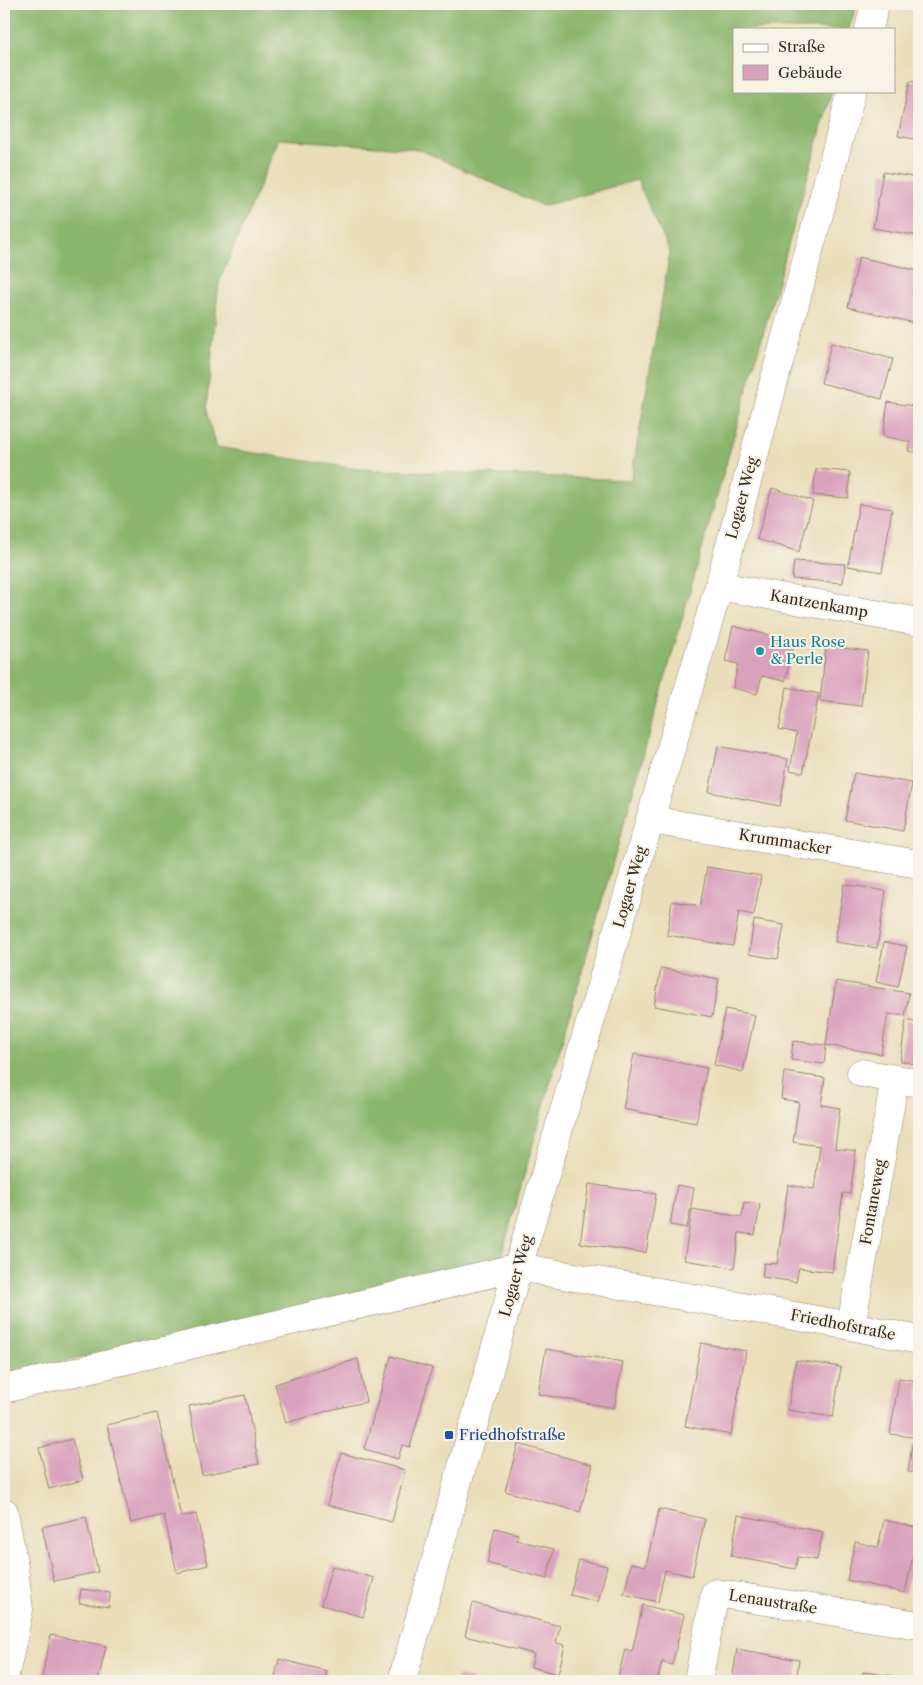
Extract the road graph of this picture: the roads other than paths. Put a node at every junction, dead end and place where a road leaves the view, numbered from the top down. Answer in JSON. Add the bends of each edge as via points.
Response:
{"nodes":[{"id":1,"x":876,"y":4,"type":"edge"},
{"id":2,"x":869,"y":28,"type":"edge"},
{"id":3,"x":852,"y":92,"type":"edge"},
{"id":4,"x":718,"y":586,"type":"junction"},
{"id":5,"x":919,"y":622,"type":"edge"},
{"id":6,"x":650,"y":820,"type":"junction"},
{"id":7,"x":919,"y":864,"type":"edge"},
{"id":8,"x":861,"y":1073,"type":"dead end"},
{"id":9,"x":907,"y":1081,"type":"edge"},
{"id":10,"x":518,"y":1267,"type":"junction"},
{"id":11,"x":851,"y":1326,"type":"junction"},
{"id":12,"x":919,"y":1340,"type":"edge"},
{"id":13,"x":4,"y":1389,"type":"edge"},
{"id":14,"x":4,"y":1512,"type":"edge"},
{"id":15,"x":919,"y":1625,"type":"edge"},
{"id":16,"x":4,"y":1679,"type":"edge"},
{"id":17,"x":402,"y":1681,"type":"edge"},
{"id":18,"x":698,"y":1681,"type":"edge"}],
"edges":[{"from":1,"to":2,"type":"street"},
{"from":3,"to":4,"type":"street","name":"Logaer Weg"},
{"from":4,"to":5,"type":"street","name":"Kantzenkamp"},
{"from":4,"to":6,"type":"street","name":"Logaer Weg"},
{"from":6,"to":7,"type":"street","name":"Krummacker"},
{"from":6,"to":10,"type":"street","name":"Logaer Weg"},
{"from":8,"to":9,"type":"street","name":"Fontaneweg"},
{"from":9,"to":11,"type":"street","name":"Fontaneweg"},
{"from":10,"to":11,"type":"street","name":"Friedhofstraße"},
{"from":10,"to":13,"type":"street","name":"Friedhofstraße"},
{"from":10,"to":17,"type":"street","name":"Logaer Weg"},
{"from":11,"to":12,"type":"street","name":"Friedhofstraße"},
{"from":14,"to":16,"type":"street","via":[[19,1610]]},
{"from":15,"to":18,"type":"street","name":"Lenaustraße","via":[[715,1593]]}]}
